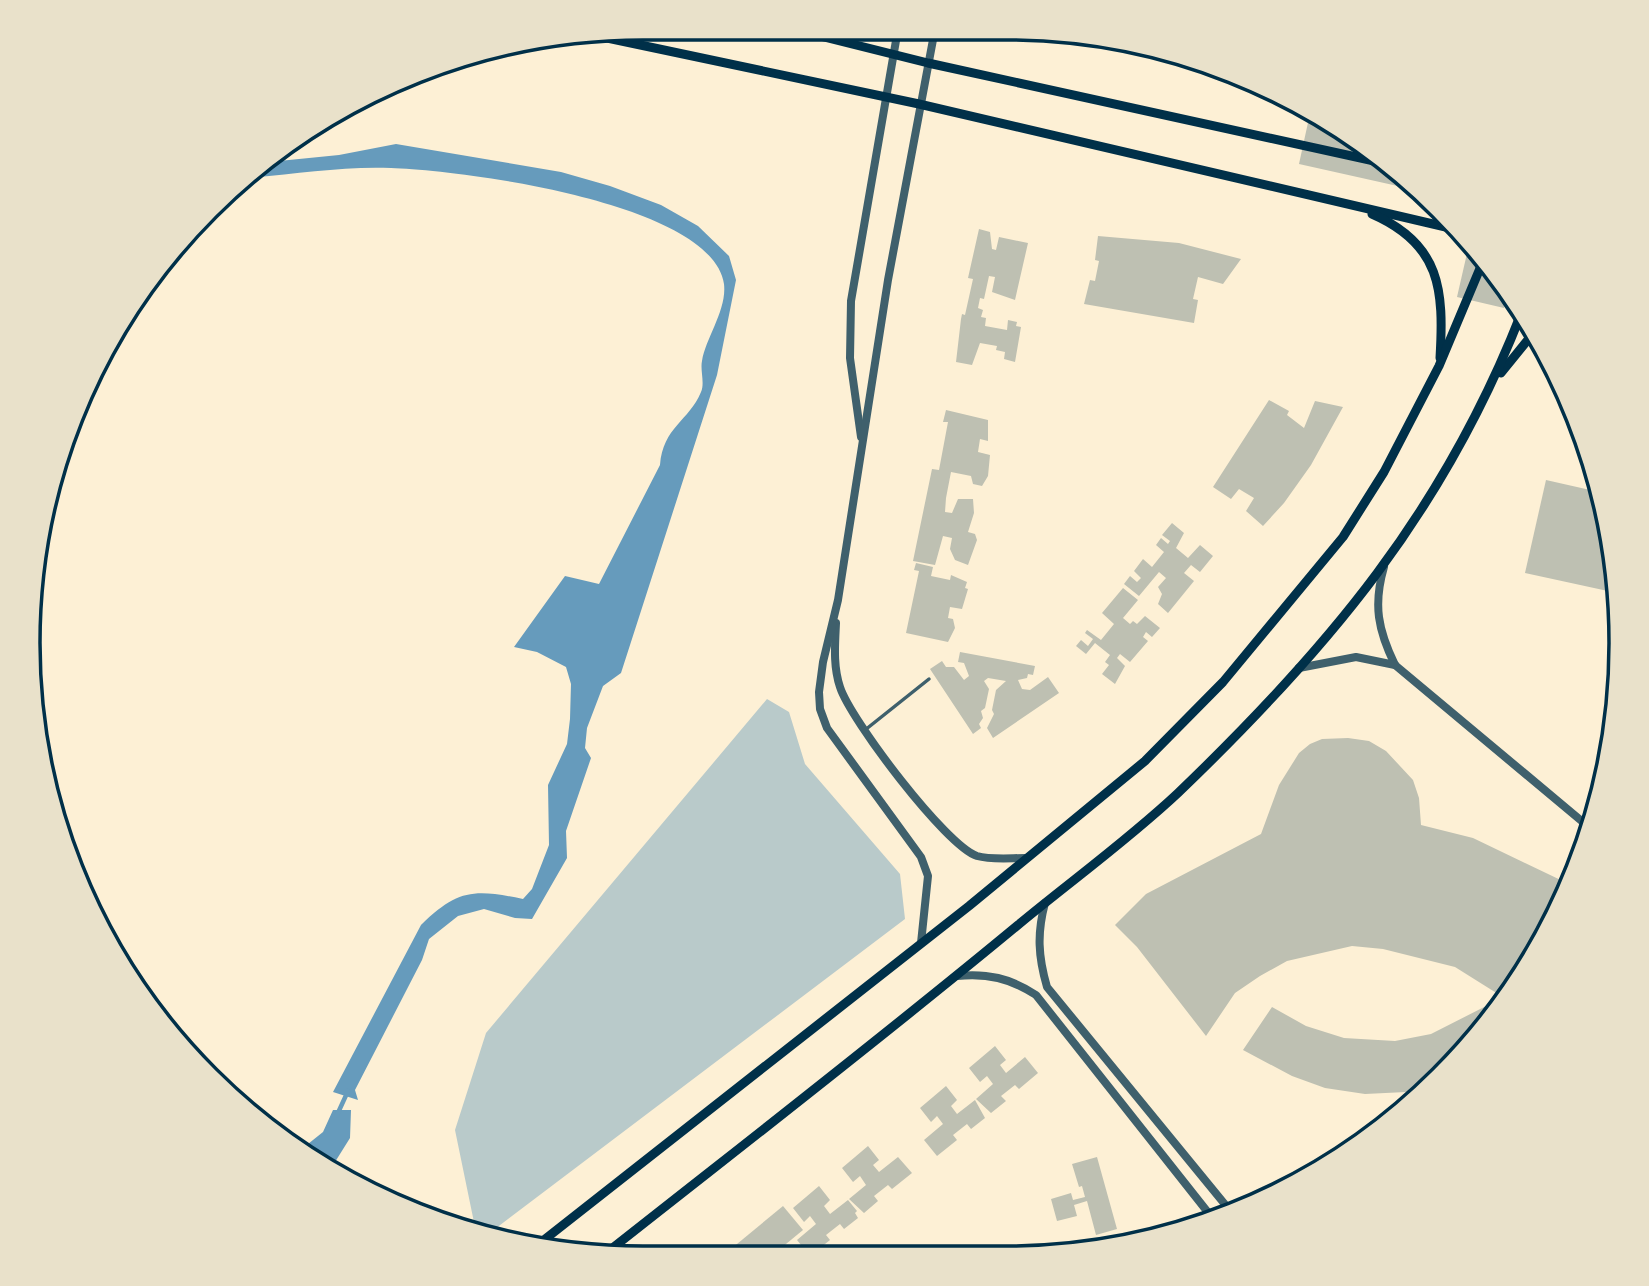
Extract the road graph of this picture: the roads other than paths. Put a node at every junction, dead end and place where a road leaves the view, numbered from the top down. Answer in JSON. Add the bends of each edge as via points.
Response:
{"nodes":[{"id":1,"x":834,"y":40,"type":"edge"},
{"id":2,"x":895,"y":40,"type":"edge"},
{"id":3,"x":933,"y":40,"type":"edge"},
{"id":4,"x":622,"y":41,"type":"edge"},
{"id":5,"x":892,"y":54,"type":"junction"},
{"id":6,"x":928,"y":63,"type":"junction"},
{"id":7,"x":884,"y":96,"type":"junction"},
{"id":8,"x":919,"y":104,"type":"junction"},
{"id":9,"x":1362,"y":158,"type":"edge"},
{"id":10,"x":1351,"y":206,"type":"junction"},
{"id":11,"x":1440,"y":226,"type":"edge"},
{"id":12,"x":1479,"y":270,"type":"edge"},
{"id":13,"x":1517,"y":324,"type":"edge"},
{"id":14,"x":1527,"y":341,"type":"edge"},
{"id":15,"x":1440,"y":366,"type":"junction"},
{"id":16,"x":1494,"y":383,"type":"junction"},
{"id":17,"x":862,"y":446,"type":"junction"},
{"id":18,"x":1384,"y":567,"type":"junction"},
{"id":19,"x":838,"y":600,"type":"junction"},
{"id":20,"x":1395,"y":665,"type":"junction"},
{"id":21,"x":1299,"y":668,"type":"junction"},
{"id":22,"x":929,"y":679,"type":"dead end"},
{"id":23,"x":865,"y":730,"type":"junction"},
{"id":24,"x":1582,"y":821,"type":"edge"},
{"id":25,"x":1025,"y":858,"type":"junction"},
{"id":26,"x":1045,"y":903,"type":"junction"},
{"id":27,"x":921,"y":943,"type":"junction"},
{"id":28,"x":957,"y":976,"type":"junction"},
{"id":29,"x":1225,"y":1205,"type":"edge"},
{"id":30,"x":1207,"y":1211,"type":"edge"},
{"id":31,"x":547,"y":1238,"type":"edge"},
{"id":32,"x":618,"y":1245,"type":"edge"}],
"edges":[{"from":1,"to":5,"type":"main road"},
{"from":2,"to":5,"type":"street"},
{"from":3,"to":6,"type":"street"},
{"from":4,"to":7,"type":"main road"},
{"from":5,"to":6,"type":"main road"},
{"from":5,"to":7,"type":"street"},
{"from":6,"to":8,"type":"street"},
{"from":6,"to":9,"type":"main road"},
{"from":7,"to":8,"type":"main road"},
{"from":7,"to":17,"type":"street","via":[[851,301],[849,358]]},
{"from":8,"to":10,"type":"main road"},
{"from":8,"to":17,"type":"street"},
{"from":10,"to":11,"type":"main road"},
{"from":10,"to":15,"type":"main road","via":[[1394,224],[1420,244],[1437,274]]},
{"from":12,"to":15,"type":"main road"},
{"from":13,"to":16,"type":"main road"},
{"from":14,"to":16,"type":"main road"},
{"from":15,"to":25,"type":"main road","via":[[1384,472],[1343,537],[1298,595],[1223,682],[1144,761]]},
{"from":16,"to":18,"type":"main road","via":[[1431,496]]},
{"from":17,"to":19,"type":"street"},
{"from":18,"to":20,"type":"street","via":[[1377,591],[1377,618]]},
{"from":18,"to":21,"type":"main road"},
{"from":19,"to":23,"type":"street","via":[[835,667],[840,689]]},
{"from":19,"to":27,"type":"street","via":[[823,662],[820,709],[827,728],[921,857],[928,876]]},
{"from":20,"to":21,"type":"street","via":[[1356,657]]},
{"from":20,"to":24,"type":"street"},
{"from":21,"to":26,"type":"main road","via":[[1176,795]]},
{"from":22,"to":23,"type":"lane"},
{"from":23,"to":25,"type":"street","via":[[937,825],[958,845],[977,856]]},
{"from":25,"to":27,"type":"main road"},
{"from":26,"to":28,"type":"main road"},
{"from":26,"to":29,"type":"street","via":[[1038,928],[1038,959],[1046,987]]},
{"from":27,"to":31,"type":"main road"},
{"from":28,"to":30,"type":"street","via":[[993,976],[1017,982],[1036,995]]},
{"from":28,"to":32,"type":"main road"}]}
